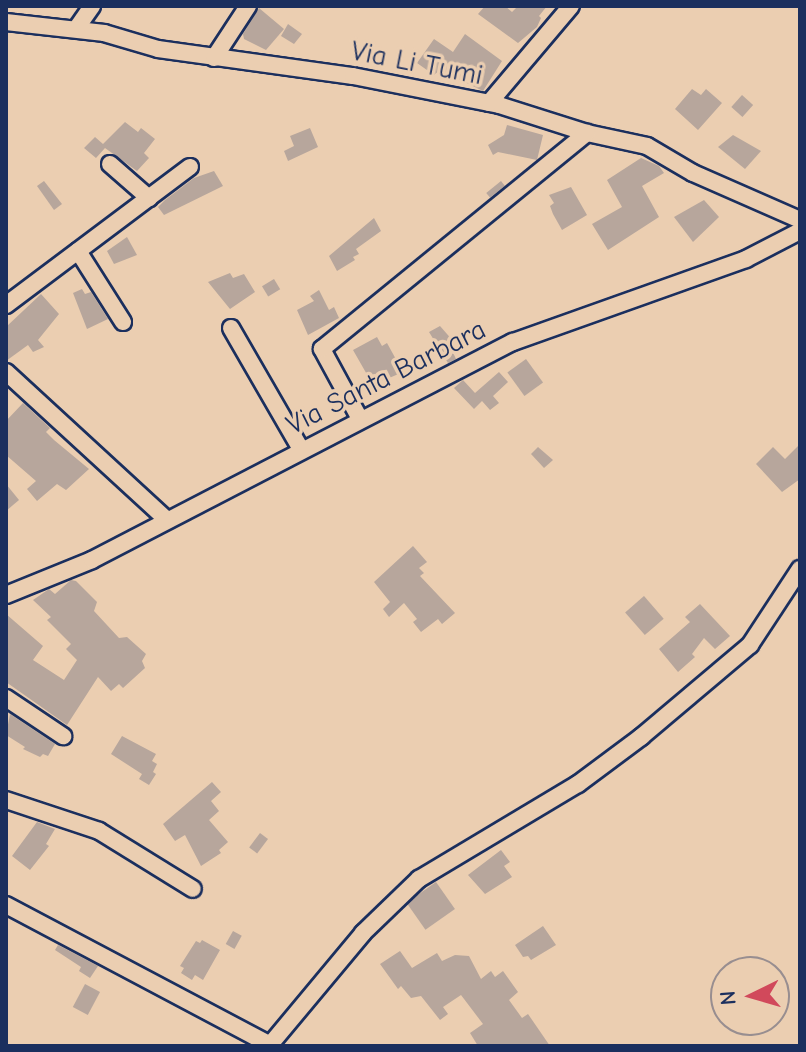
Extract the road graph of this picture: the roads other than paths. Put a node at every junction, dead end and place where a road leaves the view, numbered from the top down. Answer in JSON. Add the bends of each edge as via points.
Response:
{"nodes":[{"id":1,"x":92,"y":6,"type":"edge"},
{"id":2,"x":248,"y":6,"type":"edge"},
{"id":3,"x":571,"y":6,"type":"edge"},
{"id":4,"x":6,"y":22,"type":"edge"},
{"id":5,"x":76,"y":29,"type":"junction"},
{"id":6,"x":214,"y":58,"type":"junction"},
{"id":7,"x":489,"y":103,"type":"junction"},
{"id":8,"x":587,"y":133,"type":"junction"},
{"id":9,"x":110,"y":164,"type":"dead end"},
{"id":10,"x":190,"y":167,"type":"dead end"},
{"id":11,"x":149,"y":198,"type":"junction"},
{"id":12,"x":800,"y":220,"type":"edge"},
{"id":13,"x":800,"y":231,"type":"edge"},
{"id":14,"x":78,"y":251,"type":"junction"},
{"id":15,"x":6,"y":305,"type":"edge"},
{"id":16,"x":123,"y":322,"type":"dead end"},
{"id":17,"x":231,"y":328,"type":"dead end"},
{"id":18,"x":6,"y":372,"type":"edge"},
{"id":19,"x":360,"y":419,"type":"junction"},
{"id":20,"x":301,"y":449,"type":"junction"},
{"id":21,"x":167,"y":520,"type":"junction"},
{"id":22,"x":800,"y":569,"type":"edge"},
{"id":23,"x":7,"y":594,"type":"edge"},
{"id":24,"x":6,"y":698,"type":"edge"},
{"id":25,"x":63,"y":736,"type":"dead end"},
{"id":26,"x":6,"y":800,"type":"edge"},
{"id":27,"x":193,"y":889,"type":"dead end"},
{"id":28,"x":6,"y":905,"type":"edge"},
{"id":29,"x":269,"y":1046,"type":"edge"}],
"edges":[{"from":1,"to":5,"type":"street"},
{"from":2,"to":6,"type":"street"},
{"from":3,"to":7,"type":"street"},
{"from":4,"to":5,"type":"street","name":"Via Li Tumi"},
{"from":5,"to":6,"type":"street","name":"Via Li Tumi"},
{"from":6,"to":7,"type":"street","name":"Via Li Tumi","via":[[353,76]]},
{"from":7,"to":8,"type":"street","name":"Via Li Tumi"},
{"from":8,"to":12,"type":"street","name":"Via Li Tumi","via":[[647,146],[693,173]]},
{"from":8,"to":19,"type":"street","via":[[322,349]]},
{"from":9,"to":11,"type":"street"},
{"from":10,"to":11,"type":"street"},
{"from":11,"to":14,"type":"street"},
{"from":13,"to":19,"type":"street","name":"Via Santa Barbara","via":[[746,259],[513,342]]},
{"from":14,"to":15,"type":"street"},
{"from":14,"to":16,"type":"street"},
{"from":17,"to":20,"type":"street"},
{"from":18,"to":21,"type":"street"},
{"from":19,"to":20,"type":"street","name":"Via Santa Barbara"},
{"from":20,"to":21,"type":"street","name":"Via Santa Barbara"},
{"from":21,"to":23,"type":"street","name":"Via Santa Barbara","via":[[92,560]]},
{"from":22,"to":29,"type":"street","via":[[750,645],[641,737],[578,784],[419,879],[363,933]]},
{"from":24,"to":25,"type":"street"},
{"from":26,"to":27,"type":"street","via":[[99,831]]},
{"from":28,"to":29,"type":"street"}]}
